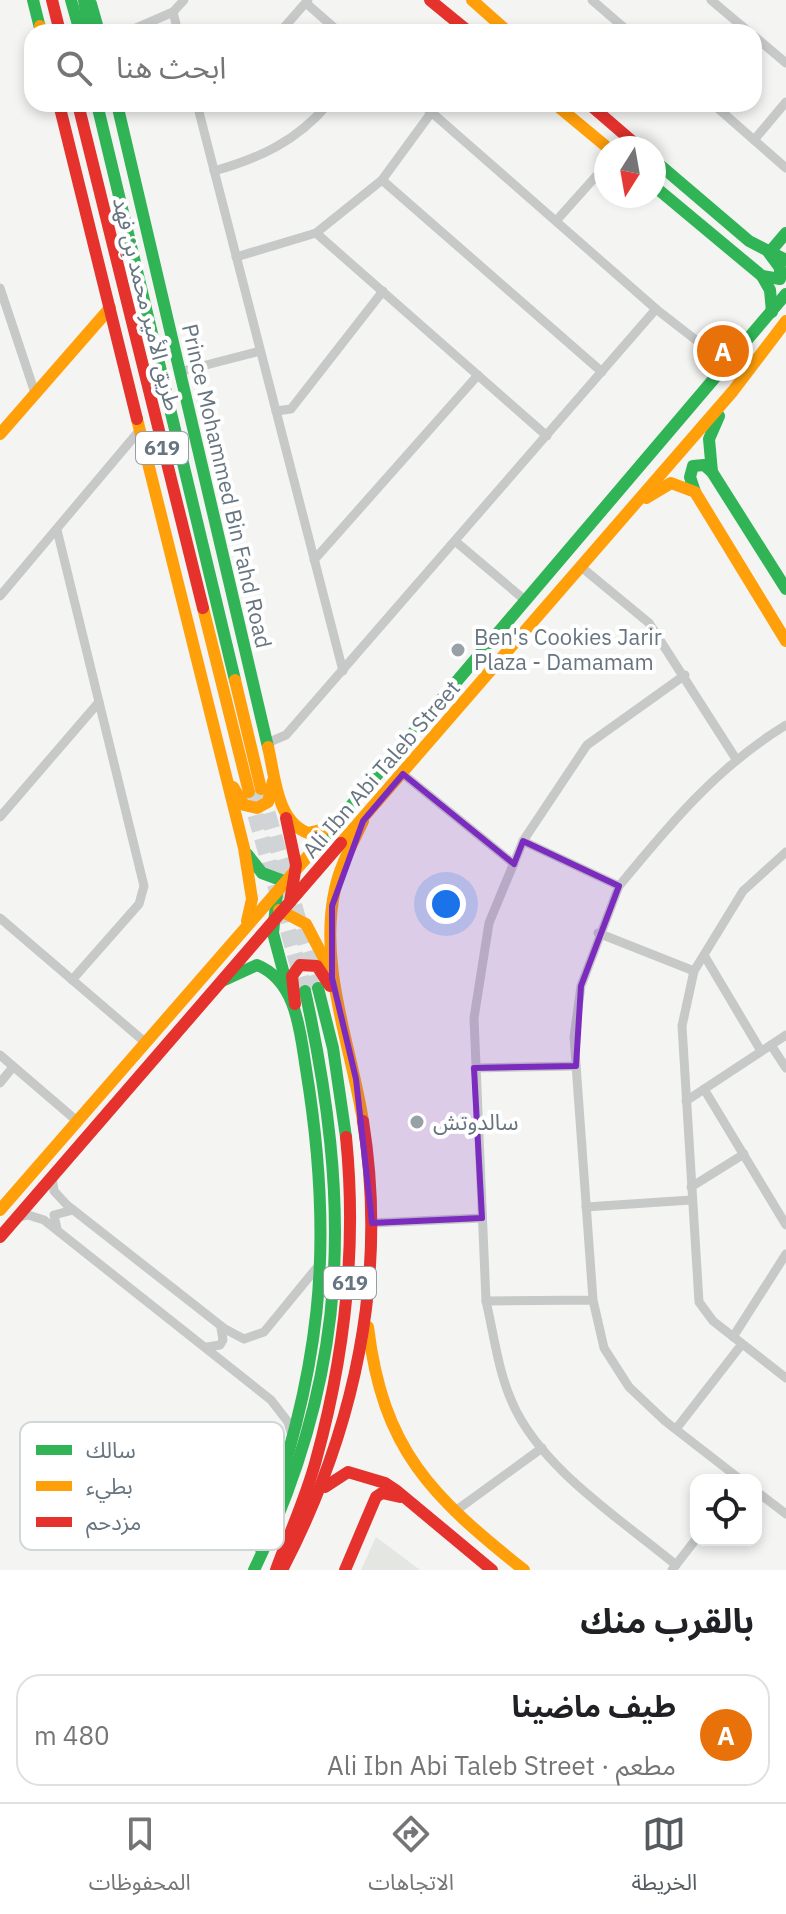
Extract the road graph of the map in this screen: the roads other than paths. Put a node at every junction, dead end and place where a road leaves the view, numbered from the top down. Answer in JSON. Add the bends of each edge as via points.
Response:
{"nodes":[{"id":1,"x":33,"y":0,"type":"edge"},
{"id":2,"x":52,"y":0,"type":"edge"},
{"id":3,"x":71,"y":0,"type":"edge"},
{"id":4,"x":84,"y":0,"type":"edge"},
{"id":5,"x":90,"y":0,"type":"edge"},
{"id":6,"x":184,"y":0,"type":"edge"},
{"id":7,"x":430,"y":0,"type":"edge"},
{"id":8,"x":472,"y":0,"type":"edge"},
{"id":9,"x":592,"y":0,"type":"edge"},
{"id":10,"x":711,"y":0,"type":"edge"},
{"id":11,"x":307,"y":1,"type":"edge"},
{"id":12,"x":173,"y":12,"type":"junction"},
{"id":13,"x":39,"y":24,"type":"edge"},
{"id":14,"x":58,"y":24,"type":"edge"},
{"id":15,"x":78,"y":24,"type":"edge"},
{"id":16,"x":88,"y":24,"type":"edge"},
{"id":17,"x":97,"y":24,"type":"edge"},
{"id":18,"x":145,"y":24,"type":"edge"},
{"id":19,"x":176,"y":24,"type":"edge"},
{"id":20,"x":287,"y":24,"type":"edge"},
{"id":21,"x":331,"y":24,"type":"edge"},
{"id":22,"x":459,"y":24,"type":"edge"},
{"id":23,"x":499,"y":24,"type":"edge"},
{"id":24,"x":620,"y":24,"type":"edge"},
{"id":25,"x":740,"y":24,"type":"edge"},
{"id":26,"x":762,"y":43,"type":"edge"},
{"id":27,"x":786,"y":63,"type":"edge"},
{"id":28,"x":786,"y":102,"type":"edge"},
{"id":29,"x":61,"y":112,"type":"edge"},
{"id":30,"x":71,"y":112,"type":"edge"},
{"id":31,"x":80,"y":112,"type":"edge"},
{"id":32,"x":100,"y":112,"type":"edge"},
{"id":33,"x":119,"y":112,"type":"edge"},
{"id":34,"x":199,"y":112,"type":"edge"},
{"id":35,"x":320,"y":112,"type":"edge"},
{"id":36,"x":565,"y":112,"type":"edge"},
{"id":37,"x":598,"y":112,"type":"edge"},
{"id":38,"x":722,"y":112,"type":"edge"},
{"id":39,"x":431,"y":113,"type":"joint"},
{"id":40,"x":594,"y":136,"type":"edge"},
{"id":41,"x":626,"y":136,"type":"edge"},
{"id":42,"x":754,"y":140,"type":"junction"},
{"id":43,"x":786,"y":168,"type":"edge"},
{"id":44,"x":666,"y":170,"type":"edge"},
{"id":45,"x":214,"y":171,"type":"junction"},
{"id":46,"x":594,"y":178,"type":"edge"},
{"id":47,"x":96,"y":179,"type":"junction"},
{"id":48,"x":382,"y":180,"type":"junction"},
{"id":49,"x":666,"y":196,"type":"edge"},
{"id":50,"x":556,"y":221,"type":"junction"},
{"id":51,"x":316,"y":233,"type":"junction"},
{"id":52,"x":786,"y":233,"type":"edge"},
{"id":53,"x":769,"y":253,"type":"junction"},
{"id":54,"x":236,"y":257,"type":"junction"},
{"id":55,"x":786,"y":260,"type":"edge"},
{"id":56,"x":762,"y":276,"type":"junction"},
{"id":57,"x":0,"y":288,"type":"edge"},
{"id":58,"x":383,"y":291,"type":"junction"},
{"id":59,"x":786,"y":294,"type":"edge"},
{"id":60,"x":110,"y":308,"type":"junction"},
{"id":61,"x":656,"y":309,"type":"junction"},
{"id":62,"x":772,"y":312,"type":"junction"},
{"id":63,"x":786,"y":321,"type":"edge"},
{"id":64,"x":260,"y":351,"type":"junction"},
{"id":65,"x":728,"y":365,"type":"junction"},
{"id":66,"x":179,"y":372,"type":"junction"},
{"id":67,"x":602,"y":372,"type":"junction"},
{"id":68,"x":478,"y":375,"type":"junction"},
{"id":69,"x":733,"y":391,"type":"junction"},
{"id":70,"x":35,"y":393,"type":"junction"},
{"id":71,"x":276,"y":411,"type":"junction"},
{"id":72,"x":139,"y":431,"type":"junction"},
{"id":73,"x":0,"y":434,"type":"edge"},
{"id":74,"x":547,"y":436,"type":"junction"},
{"id":75,"x":712,"y":472,"type":"junction"},
{"id":76,"x":695,"y":492,"type":"junction"},
{"id":77,"x":627,"y":511,"type":"junction"},
{"id":78,"x":57,"y":530,"type":"junction"},
{"id":79,"x":455,"y":541,"type":"junction"},
{"id":80,"x":314,"y":560,"type":"junction"},
{"id":81,"x":580,"y":566,"type":"junction"},
{"id":82,"x":786,"y":589,"type":"edge"},
{"id":83,"x":0,"y":596,"type":"edge"},
{"id":84,"x":526,"y":601,"type":"junction"},
{"id":85,"x":786,"y":641,"type":"edge"},
{"id":86,"x":343,"y":671,"type":"junction"},
{"id":87,"x":685,"y":675,"type":"junction"},
{"id":88,"x":99,"y":702,"type":"junction"},
{"id":89,"x":786,"y":725,"type":"edge"},
{"id":90,"x":267,"y":743,"type":"junction"},
{"id":91,"x":736,"y":759,"type":"junction"},
{"id":92,"x":223,"y":767,"type":"junction"},
{"id":93,"x":273,"y":767,"type":"junction"},
{"id":94,"x":403,"y":774,"type":"junction"},
{"id":95,"x":283,"y":809,"type":"junction"},
{"id":96,"x":0,"y":817,"type":"edge"},
{"id":97,"x":363,"y":821,"type":"junction"},
{"id":98,"x":338,"y":822,"type":"junction"},
{"id":99,"x":523,"y":841,"type":"junction"},
{"id":100,"x":244,"y":848,"type":"junction"},
{"id":101,"x":785,"y":854,"type":"edge"},
{"id":102,"x":514,"y":864,"type":"junction"},
{"id":103,"x":315,"y":876,"type":"junction"},
{"id":104,"x":289,"y":881,"type":"junction"},
{"id":105,"x":619,"y":886,"type":"junction"},
{"id":106,"x":282,"y":910,"type":"junction"},
{"id":107,"x":255,"y":917,"type":"junction"},
{"id":108,"x":0,"y":918,"type":"edge"},
{"id":109,"x":273,"y":925,"type":"junction"},
{"id":110,"x":598,"y":933,"type":"junction"},
{"id":111,"x":236,"y":940,"type":"junction"},
{"id":112,"x":704,"y":955,"type":"junction"},
{"id":113,"x":694,"y":971,"type":"junction"},
{"id":114,"x":332,"y":978,"type":"junction"},
{"id":115,"x":72,"y":980,"type":"junction"},
{"id":116,"x":222,"y":981,"type":"junction"},
{"id":117,"x":336,"y":996,"type":"junction"},
{"id":118,"x":297,"y":1019,"type":"junction"},
{"id":119,"x":786,"y":1035,"type":"edge"},
{"id":120,"x":146,"y":1043,"type":"junction"},
{"id":121,"x":771,"y":1045,"type":"junction"},
{"id":122,"x":761,"y":1051,"type":"junction"},
{"id":123,"x":0,"y":1055,"type":"edge"},
{"id":124,"x":576,"y":1066,"type":"junction"},
{"id":125,"x":13,"y":1067,"type":"junction"},
{"id":126,"x":475,"y":1068,"type":"junction"},
{"id":127,"x":786,"y":1068,"type":"edge"},
{"id":128,"x":0,"y":1083,"type":"edge"},
{"id":129,"x":704,"y":1089,"type":"junction"},
{"id":130,"x":686,"y":1101,"type":"junction"},
{"id":131,"x":77,"y":1121,"type":"junction"},
{"id":132,"x":744,"y":1154,"type":"junction"},
{"id":133,"x":52,"y":1177,"type":"junction"},
{"id":134,"x":691,"y":1187,"type":"junction"},
{"id":135,"x":691,"y":1200,"type":"junction"},
{"id":136,"x":586,"y":1207,"type":"junction"},
{"id":137,"x":0,"y":1210,"type":"edge"},
{"id":138,"x":73,"y":1210,"type":"junction"},
{"id":139,"x":16,"y":1218,"type":"junction"},
{"id":140,"x":482,"y":1218,"type":"junction"},
{"id":141,"x":372,"y":1223,"type":"junction"},
{"id":142,"x":786,"y":1225,"type":"edge"},
{"id":143,"x":57,"y":1229,"type":"junction"},
{"id":144,"x":0,"y":1237,"type":"edge"},
{"id":145,"x":324,"y":1242,"type":"junction"},
{"id":146,"x":786,"y":1254,"type":"edge"},
{"id":147,"x":593,"y":1300,"type":"junction"},
{"id":148,"x":486,"y":1301,"type":"junction"},
{"id":149,"x":366,"y":1305,"type":"junction"},
{"id":150,"x":221,"y":1326,"type":"junction"},
{"id":151,"x":733,"y":1337,"type":"junction"},
{"id":152,"x":742,"y":1344,"type":"junction"},
{"id":153,"x":207,"y":1347,"type":"junction"},
{"id":154,"x":786,"y":1378,"type":"edge"},
{"id":155,"x":676,"y":1429,"type":"junction"},
{"id":156,"x":293,"y":1444,"type":"junction"},
{"id":157,"x":542,"y":1448,"type":"junction"},
{"id":158,"x":284,"y":1472,"type":"edge"},
{"id":159,"x":733,"y":1474,"type":"edge"},
{"id":160,"x":325,"y":1487,"type":"junction"},
{"id":161,"x":762,"y":1496,"type":"edge"},
{"id":162,"x":406,"y":1498,"type":"junction"},
{"id":163,"x":284,"y":1507,"type":"edge"},
{"id":164,"x":454,"y":1512,"type":"junction"},
{"id":165,"x":786,"y":1514,"type":"edge"},
{"id":166,"x":690,"y":1546,"type":"edge"},
{"id":167,"x":259,"y":1550,"type":"edge"},
{"id":168,"x":263,"y":1550,"type":"edge"},
{"id":169,"x":674,"y":1567,"type":"edge"},
{"id":170,"x":252,"y":1570,"type":"edge"},
{"id":171,"x":279,"y":1570,"type":"edge"},
{"id":172,"x":345,"y":1570,"type":"edge"},
{"id":173,"x":492,"y":1570,"type":"edge"},
{"id":174,"x":524,"y":1570,"type":"edge"}],
"edges":[{"from":1,"to":13,"type":"main road"},
{"from":2,"to":14,"type":"main road"},
{"from":3,"to":15,"type":"main road"},
{"from":4,"to":16,"type":"main road"},
{"from":5,"to":17,"type":"main road"},
{"from":6,"to":12,"type":"street"},
{"from":7,"to":22,"type":"main road"},
{"from":8,"to":23,"type":"main road"},
{"from":9,"to":24,"type":"street"},
{"from":10,"to":25,"type":"street"},
{"from":11,"to":20,"type":"street"},
{"from":11,"to":21,"type":"street"},
{"from":12,"to":18,"type":"street"},
{"from":12,"to":19,"type":"street"},
{"from":26,"to":27,"type":"street"},
{"from":28,"to":42,"type":"street"},
{"from":29,"to":60,"type":"main road"},
{"from":30,"to":47,"type":"main road"},
{"from":31,"to":47,"type":"main road","name":"طريق الأمير محمد بن فهد","number":"619"},
{"from":32,"to":47,"type":"main road","name":"طريق الأمير محمد بن فهد","number":"619","via":[[255,790]]},
{"from":33,"to":66,"type":"main road","name":"Prince Mohammed Bin Fahd Road"},
{"from":34,"to":45,"type":"street"},
{"from":35,"to":45,"type":"street","via":[[277,148]]},
{"from":36,"to":40,"type":"main road"},
{"from":37,"to":41,"type":"main road"},
{"from":38,"to":42,"type":"street"},
{"from":39,"to":48,"type":"street"},
{"from":39,"to":50,"type":"street"},
{"from":42,"to":43,"type":"street"},
{"from":44,"to":53,"type":"main road"},
{"from":45,"to":54,"type":"street"},
{"from":46,"to":50,"type":"street"},
{"from":48,"to":51,"type":"street"},
{"from":48,"to":67,"type":"street"},
{"from":49,"to":56,"type":"main road"},
{"from":50,"to":61,"type":"street"},
{"from":51,"to":54,"type":"street"},
{"from":51,"to":58,"type":"street"},
{"from":52,"to":53,"type":"main road"},
{"from":53,"to":55,"type":"main road"},
{"from":53,"to":56,"type":"main road","via":[[782,274],[780,279]]},
{"from":54,"to":64,"type":"street"},
{"from":56,"to":62,"type":"main road"},
{"from":57,"to":70,"type":"street"},
{"from":58,"to":68,"type":"street"},
{"from":58,"to":71,"type":"street","via":[[291,409]]},
{"from":59,"to":62,"type":"main road","name":"Ali Ibn Abi Taleb Street"},
{"from":60,"to":70,"type":"main road"},
{"from":60,"to":72,"type":"main road"},
{"from":61,"to":65,"type":"street"},
{"from":61,"to":67,"type":"street"},
{"from":62,"to":65,"type":"main road","name":"Ali Ibn Abi Taleb Street"},
{"from":63,"to":69,"type":"main road","name":"Ali Ibn Abi Taleb Street"},
{"from":64,"to":66,"type":"street"},
{"from":64,"to":71,"type":"street"},
{"from":65,"to":84,"type":"main road","name":"Ali Ibn Abi Taleb Street"},
{"from":66,"to":90,"type":"main road","name":"Prince Mohammed Bin Fahd Road"},
{"from":67,"to":74,"type":"street"},
{"from":68,"to":74,"type":"street"},
{"from":68,"to":80,"type":"street"},
{"from":69,"to":75,"type":"main road","via":[[709,439]]},
{"from":69,"to":77,"type":"main road","name":"Ali Ibn Abi Taleb Street"},
{"from":70,"to":73,"type":"main road"},
{"from":71,"to":80,"type":"street"},
{"from":72,"to":78,"type":"street"},
{"from":72,"to":92,"type":"main road"},
{"from":74,"to":79,"type":"street"},
{"from":75,"to":76,"type":"main road","via":[[704,465],[693,466]]},
{"from":75,"to":82,"type":"main road"},
{"from":76,"to":77,"type":"main road","via":[[681,485],[662,486]]},
{"from":76,"to":85,"type":"main road"},
{"from":77,"to":81,"type":"main road","name":"Ali Ibn Abi Taleb Street"},
{"from":78,"to":83,"type":"street"},
{"from":78,"to":88,"type":"street"},
{"from":79,"to":84,"type":"street"},
{"from":79,"to":86,"type":"street"},
{"from":80,"to":86,"type":"street"},
{"from":81,"to":87,"type":"street","via":[[649,623]]},
{"from":81,"to":94,"type":"main road","name":"Ali Ibn Abi Taleb Street"},
{"from":84,"to":98,"type":"main road","name":"Ali Ibn Abi Taleb Street"},
{"from":86,"to":90,"type":"street","via":[[286,735]]},
{"from":87,"to":91,"type":"street"},
{"from":87,"to":99,"type":"street","via":[[587,745]]},
{"from":88,"to":96,"type":"street"},
{"from":88,"to":115,"type":"street","via":[[144,886],[139,904]]},
{"from":89,"to":91,"type":"street"},
{"from":90,"to":93,"type":"main road","name":"Prince Mohammed Bin Fahd Road"},
{"from":91,"to":105,"type":"street","via":[[686,804]]},
{"from":92,"to":93,"type":"main road","via":[[240,802],[257,808],[271,796]]},
{"from":92,"to":100,"type":"main road"},
{"from":93,"to":95,"type":"main road","name":"Prince Mohammed Bin Fahd Road"},
{"from":94,"to":97,"type":"main road","name":"Ali Ibn Abi Taleb Street"},
{"from":94,"to":102,"type":"street"},
{"from":95,"to":98,"type":"main road","via":[[305,834],[321,833]]},
{"from":95,"to":104,"type":"main road","name":"Prince Mohammed Bin Fahd Road"},
{"from":97,"to":103,"type":"main road","name":"Ali Ibn Abi Taleb Street"},
{"from":97,"to":114,"type":"main road","via":[[335,887]]},
{"from":98,"to":104,"type":"main road","name":"Ali Ibn Abi Taleb Street"},
{"from":99,"to":102,"type":"street"},
{"from":99,"to":105,"type":"street"},
{"from":100,"to":104,"type":"main road","via":[[262,873]]},
{"from":100,"to":111,"type":"main road","via":[[252,909]]},
{"from":101,"to":112,"type":"street","via":[[743,891]]},
{"from":102,"to":126,"type":"street","via":[[489,923],[474,1018]]},
{"from":103,"to":104,"type":"main road"},
{"from":103,"to":106,"type":"main road","name":"Ali Ibn Abi Taleb Street"},
{"from":104,"to":106,"type":"main road"},
{"from":104,"to":107,"type":"main road","name":"Ali Ibn Abi Taleb Street"},
{"from":105,"to":110,"type":"street"},
{"from":106,"to":107,"type":"main road"},
{"from":106,"to":109,"type":"main road"},
{"from":106,"to":114,"type":"main road","via":[[316,933]]},
{"from":107,"to":111,"type":"main road","name":"Ali Ibn Abi Taleb Street"},
{"from":108,"to":115,"type":"street"},
{"from":109,"to":116,"type":"main road"},
{"from":109,"to":118,"type":"main road"},
{"from":110,"to":113,"type":"street"},
{"from":110,"to":124,"type":"street","via":[[581,986]]},
{"from":111,"to":120,"type":"main road","name":"Ali Ibn Abi Taleb Street"},
{"from":112,"to":113,"type":"street"},
{"from":112,"to":122,"type":"street"},
{"from":113,"to":130,"type":"street","via":[[682,1026]]},
{"from":114,"to":117,"type":"main road"},
{"from":115,"to":120,"type":"street"},
{"from":116,"to":118,"type":"main road","via":[[250,966],[270,969]]},
{"from":116,"to":133,"type":"main road"},
{"from":117,"to":118,"type":"main road","via":[[317,966],[300,965],[292,976]]},
{"from":117,"to":141,"type":"main road","via":[[356,1079]]},
{"from":118,"to":145,"type":"main road","via":[[323,1176]]},
{"from":119,"to":121,"type":"street"},
{"from":120,"to":131,"type":"main road","name":"Ali Ibn Abi Taleb Street"},
{"from":121,"to":122,"type":"street"},
{"from":121,"to":127,"type":"street"},
{"from":122,"to":129,"type":"street"},
{"from":123,"to":125,"type":"street"},
{"from":124,"to":126,"type":"street"},
{"from":124,"to":136,"type":"street"},
{"from":125,"to":128,"type":"street"},
{"from":125,"to":131,"type":"street"},
{"from":126,"to":140,"type":"street"},
{"from":129,"to":130,"type":"street"},
{"from":129,"to":132,"type":"street"},
{"from":130,"to":134,"type":"street"},
{"from":131,"to":137,"type":"main road","name":"Ali Ibn Abi Taleb Street"},
{"from":132,"to":134,"type":"street"},
{"from":132,"to":142,"type":"street"},
{"from":133,"to":138,"type":"street","via":[[54,1191]]},
{"from":133,"to":139,"type":"main road"},
{"from":134,"to":135,"type":"street"},
{"from":135,"to":136,"type":"street"},
{"from":135,"to":151,"type":"street","via":[[699,1302]]},
{"from":136,"to":147,"type":"street"},
{"from":138,"to":143,"type":"street","via":[[54,1215]]},
{"from":138,"to":150,"type":"street"},
{"from":139,"to":143,"type":"street","via":[[38,1217]]},
{"from":139,"to":144,"type":"main road"},
{"from":140,"to":141,"type":"street"},
{"from":140,"to":148,"type":"street"},
{"from":141,"to":149,"type":"main road"},
{"from":143,"to":153,"type":"street"},
{"from":145,"to":150,"type":"street","via":[[311,1278],[264,1332],[244,1339]]},
{"from":145,"to":156,"type":"main road","via":[[316,1347]]},
{"from":146,"to":151,"type":"street"},
{"from":147,"to":148,"type":"street"},
{"from":147,"to":155,"type":"street","via":[[612,1361],[629,1387]]},
{"from":148,"to":157,"type":"street","via":[[512,1403]]},
{"from":149,"to":160,"type":"main road","via":[[347,1413]]},
{"from":149,"to":164,"type":"main road","via":[[382,1402],[403,1455]]},
{"from":150,"to":153,"type":"street","via":[[220,1345]]},
{"from":151,"to":152,"type":"street"},
{"from":152,"to":154,"type":"street"},
{"from":152,"to":155,"type":"street"},
{"from":153,"to":156,"type":"street","via":[[280,1410]]},
{"from":155,"to":159,"type":"street"},
{"from":156,"to":158,"type":"main road"},
{"from":157,"to":164,"type":"street"},
{"from":157,"to":169,"type":"street"},
{"from":160,"to":162,"type":"main road","via":[[339,1475],[357,1472]]},
{"from":160,"to":171,"type":"main road"},
{"from":161,"to":165,"type":"street"},
{"from":162,"to":172,"type":"main road","via":[[388,1493],[376,1497]]},
{"from":162,"to":173,"type":"main road"},
{"from":163,"to":171,"type":"main road","number":"619","via":[[319,1390],[332,1298],[334,1154],[311,990],[340,1074],[353,1229],[337,1375],[315,1465]]},
{"from":164,"to":174,"type":"main road"},
{"from":166,"to":169,"type":"street"},
{"from":167,"to":170,"type":"main road"},
{"from":168,"to":170,"type":"main road","number":"619"}]}
